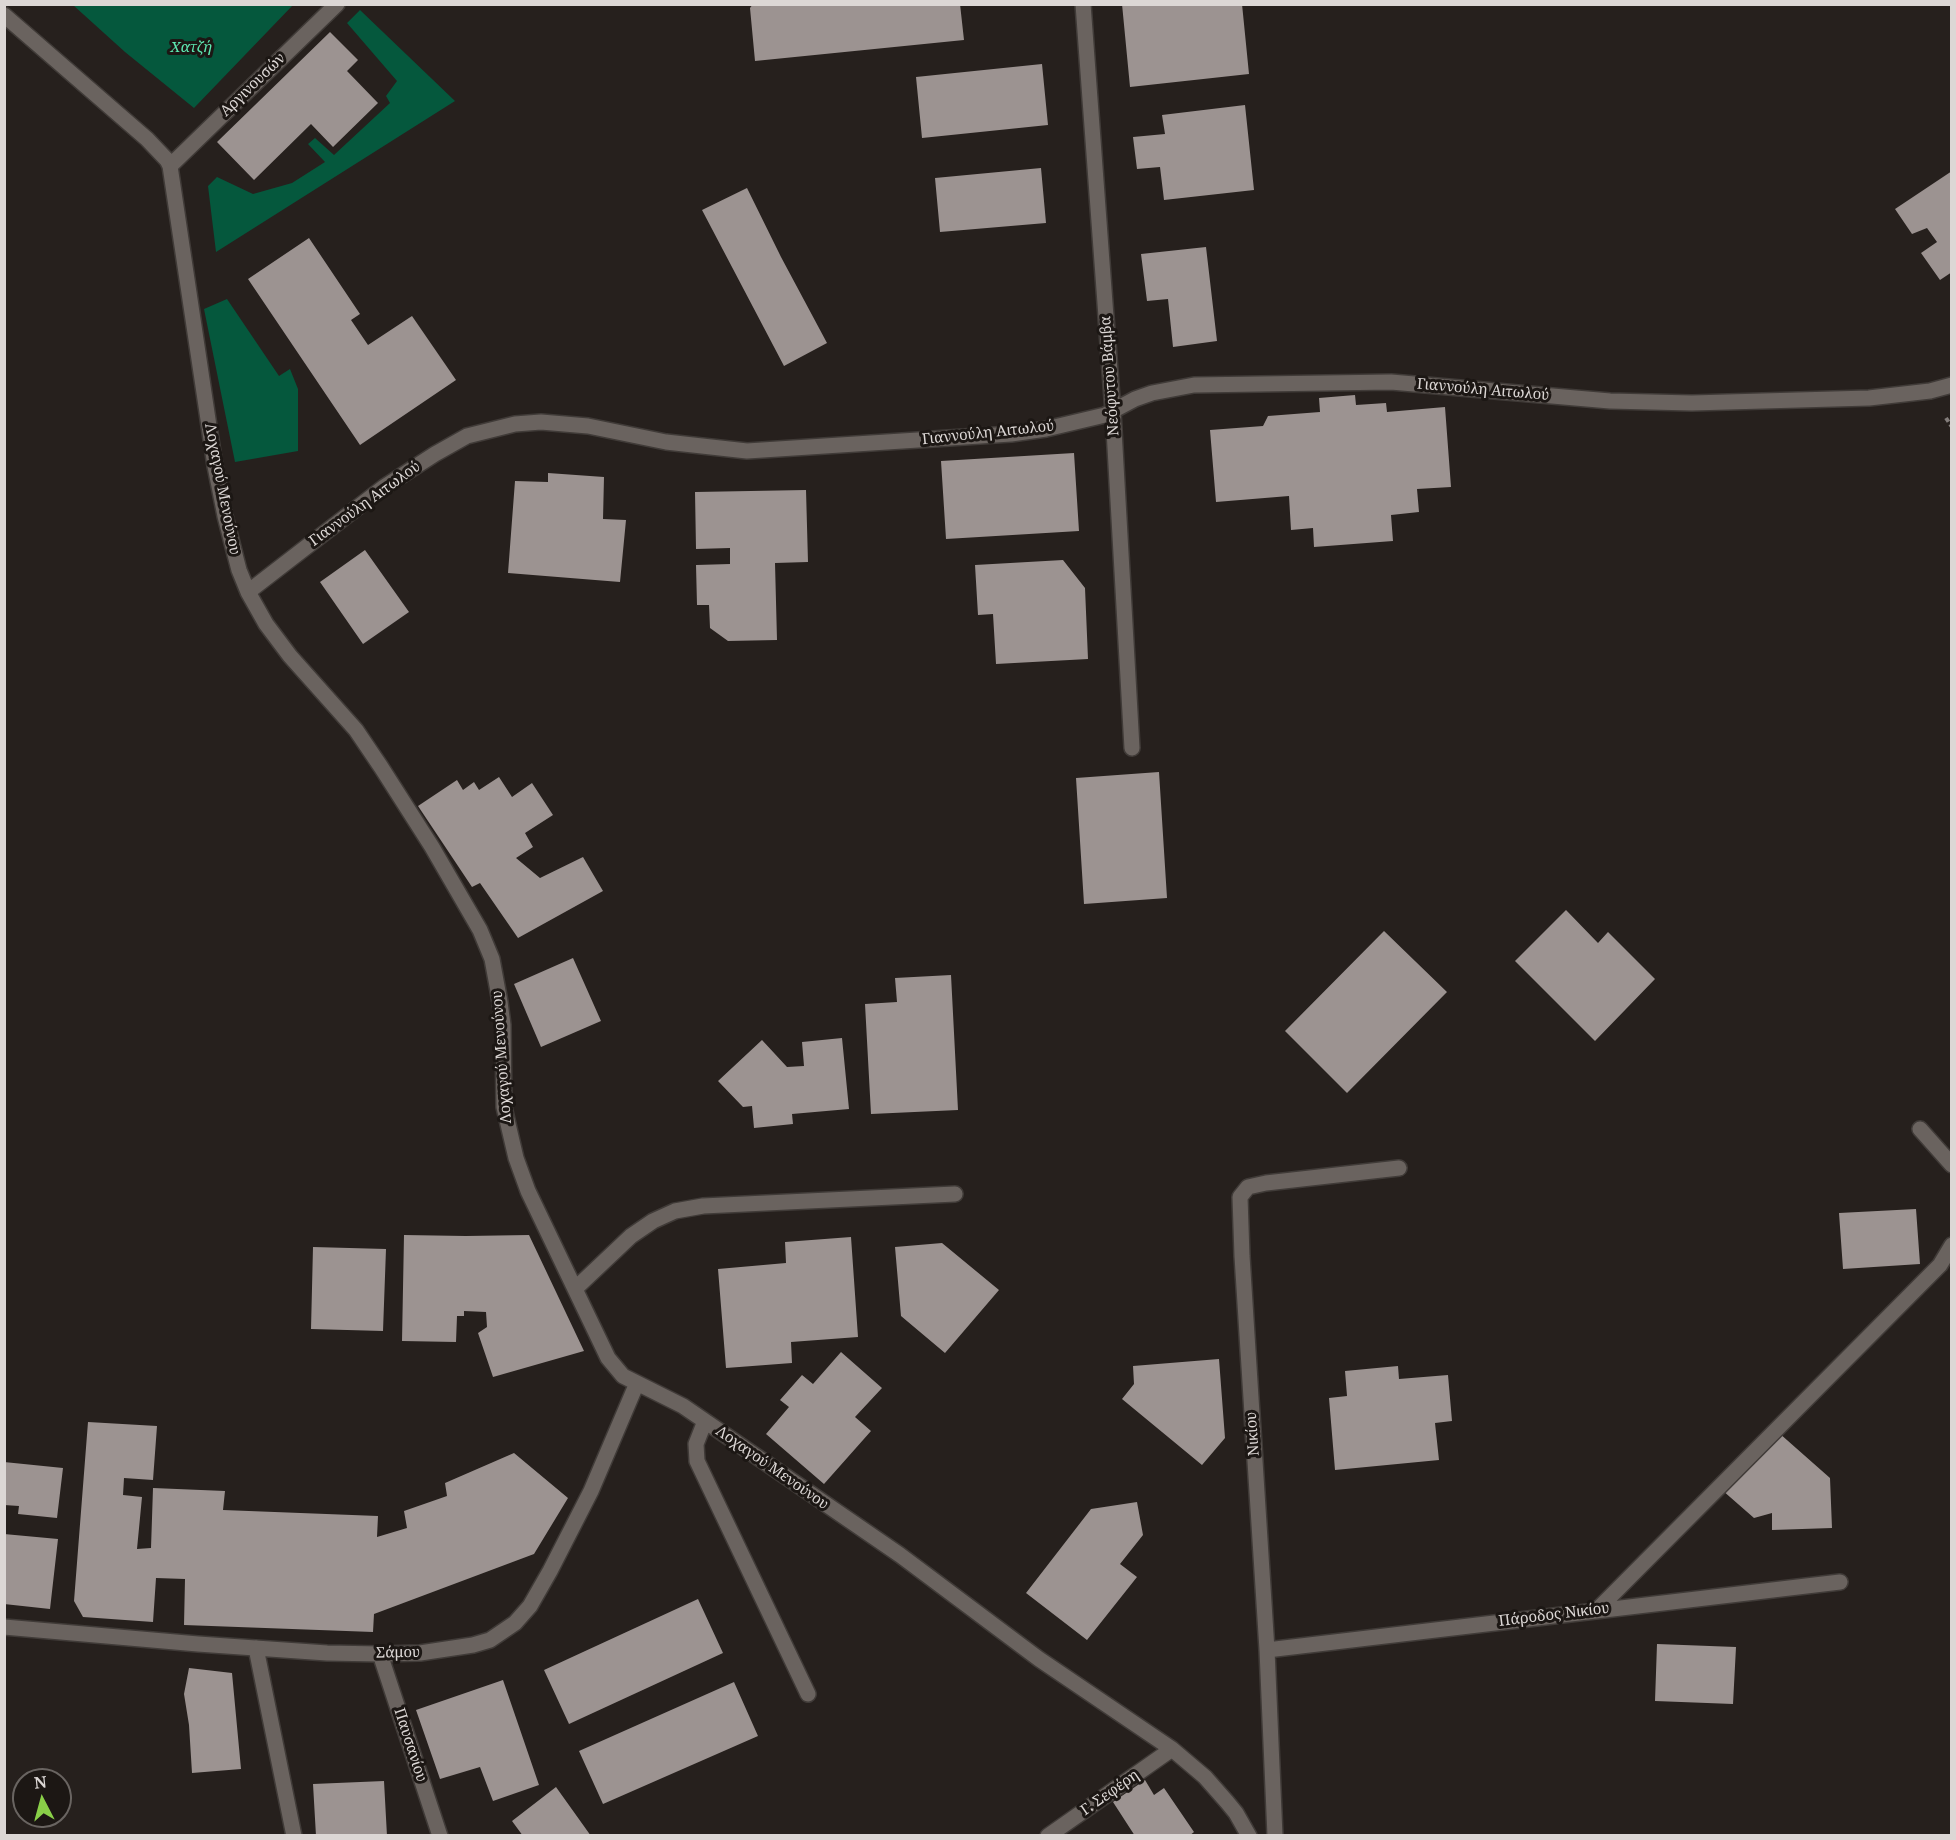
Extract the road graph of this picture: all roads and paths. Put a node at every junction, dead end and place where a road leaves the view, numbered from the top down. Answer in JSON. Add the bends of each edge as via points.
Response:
{"nodes":[{"id":1,"x":337,"y":4,"type":"edge"},
{"id":2,"x":1083,"y":4,"type":"edge"},
{"id":3,"x":4,"y":15,"type":"edge"},
{"id":4,"x":170,"y":166,"type":"junction"},
{"id":5,"x":1952,"y":385,"type":"edge"},
{"id":6,"x":1113,"y":412,"type":"junction"},
{"id":7,"x":248,"y":592,"type":"junction"},
{"id":8,"x":1132,"y":748,"type":"dead end"},
{"id":9,"x":1920,"y":1129,"type":"dead end"},
{"id":10,"x":1952,"y":1165,"type":"edge"},
{"id":11,"x":1399,"y":1168,"type":"dead end"},
{"id":12,"x":956,"y":1194,"type":"dead end"},
{"id":13,"x":1952,"y":1245,"type":"edge"},
{"id":14,"x":576,"y":1288,"type":"junction"},
{"id":15,"x":637,"y":1383,"type":"junction"},
{"id":16,"x":705,"y":1421,"type":"junction"},
{"id":17,"x":1840,"y":1582,"type":"dead end"},
{"id":18,"x":1597,"y":1610,"type":"junction"},
{"id":19,"x":4,"y":1627,"type":"edge"},
{"id":20,"x":256,"y":1648,"type":"junction"},
{"id":21,"x":1267,"y":1650,"type":"junction"},
{"id":22,"x":380,"y":1654,"type":"junction"},
{"id":23,"x":808,"y":1694,"type":"dead end"},
{"id":24,"x":1172,"y":1749,"type":"junction"},
{"id":25,"x":294,"y":1836,"type":"edge"},
{"id":26,"x":440,"y":1836,"type":"edge"},
{"id":27,"x":1048,"y":1836,"type":"edge"},
{"id":28,"x":1249,"y":1836,"type":"edge"},
{"id":29,"x":1275,"y":1836,"type":"edge"}],
"edges":[{"from":1,"to":4,"type":"street","name":"Αργινουσών"},
{"from":2,"to":6,"type":"street","name":"Νεόφυτου Βάμβα"},
{"from":3,"to":4,"type":"street","via":[[147,139]]},
{"from":4,"to":7,"type":"street","name":"Λοχαγού Μενούνου","via":[[215,466],[233,549]]},
{"from":5,"to":6,"type":"street","name":"Γιαννούλη Αιτωλού","via":[[1869,398],[1682,403],[1610,401],[1391,382],[1194,385],[1152,393]]},
{"from":6,"to":7,"type":"street","name":"Γιαννούλη Αιτωλού","via":[[1011,434],[747,451],[565,424],[507,425],[467,436],[409,470]]},
{"from":6,"to":8,"type":"street","name":"Νεόφυτου Βάμβα"},
{"from":7,"to":14,"type":"street","name":"Λοχαγού Μενούνου","via":[[290,657],[356,730],[432,847],[485,940],[503,1024],[504,1107],[511,1140],[528,1191]]},
{"from":9,"to":10,"type":"street"},
{"from":11,"to":21,"type":"street","name":"Νικίου","via":[[1266,1182],[1248,1187],[1240,1197]]},
{"from":12,"to":14,"type":"street","via":[[703,1206],[675,1211],[631,1236]]},
{"from":13,"to":18,"type":"street","via":[[1940,1265]]},
{"from":14,"to":15,"type":"street","name":"Λοχαγού Μενούνου","via":[[608,1358],[620,1373]]},
{"from":15,"to":16,"type":"street","name":"Λοχαγού Μενούνου"},
{"from":15,"to":22,"type":"street","name":"Σάμου","via":[[571,1531],[530,1606],[515,1623],[490,1640],[472,1645]]},
{"from":16,"to":23,"type":"street","via":[[696,1444],[697,1461]]},
{"from":16,"to":24,"type":"street","name":"Λοχαγού Μενούνου"},
{"from":17,"to":18,"type":"street","name":"Πάροδος Νικίου"},
{"from":18,"to":21,"type":"street","name":"Πάροδος Νικίου"},
{"from":19,"to":20,"type":"street","name":"Σάμου"},
{"from":20,"to":22,"type":"street","name":"Σάμου"},
{"from":20,"to":25,"type":"street"},
{"from":21,"to":29,"type":"street","name":"Νικίου"},
{"from":22,"to":26,"type":"street","name":"Παυσανίου"},
{"from":24,"to":27,"type":"street","name":"Γ. Σεφέρη"},
{"from":24,"to":28,"type":"street","name":"Λοχαγού Μενούνου","via":[[1205,1777],[1236,1813]]}]}
